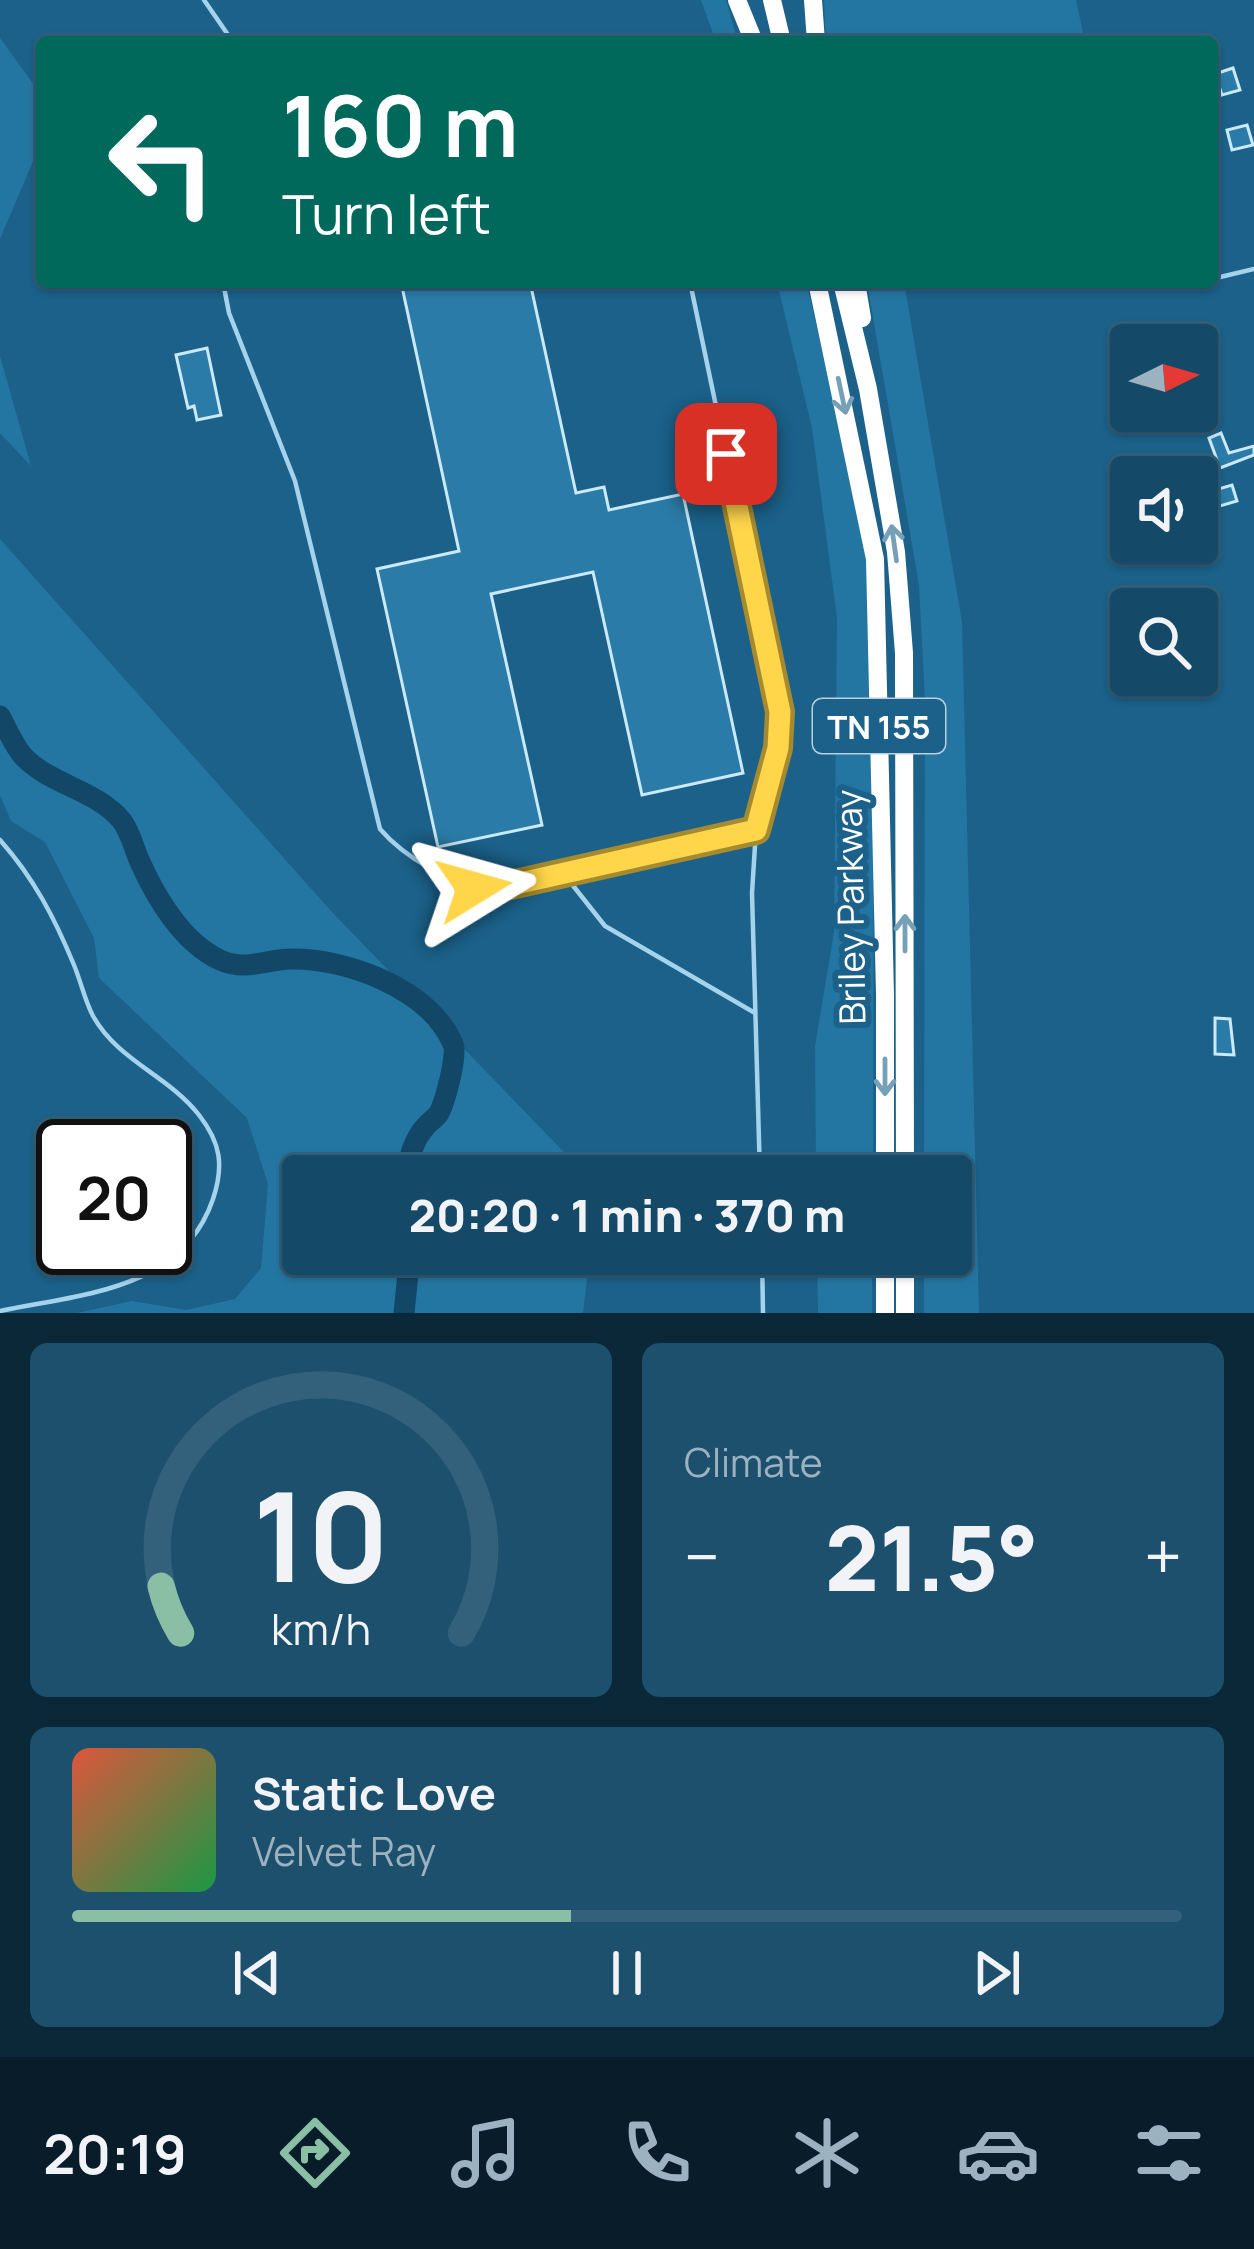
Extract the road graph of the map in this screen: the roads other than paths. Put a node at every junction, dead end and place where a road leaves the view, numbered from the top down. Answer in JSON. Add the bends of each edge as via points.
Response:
{"nodes":[{"id":1,"x":204,"y":0,"type":"edge"},
{"id":2,"x":737,"y":0,"type":"edge"},
{"id":3,"x":750,"y":0,"type":"edge"},
{"id":4,"x":772,"y":0,"type":"edge"},
{"id":5,"x":813,"y":0,"type":"edge"},
{"id":6,"x":229,"y":36,"type":"edge"},
{"id":7,"x":754,"y":36,"type":"edge"},
{"id":8,"x":756,"y":36,"type":"edge"},
{"id":9,"x":781,"y":36,"type":"edge"},
{"id":10,"x":815,"y":36,"type":"edge"},
{"id":11,"x":1254,"y":269,"type":"edge"},
{"id":12,"x":1218,"y":278,"type":"edge"},
{"id":13,"x":224,"y":288,"type":"edge"},
{"id":14,"x":691,"y":288,"type":"edge"},
{"id":15,"x":819,"y":288,"type":"edge"},
{"id":16,"x":843,"y":288,"type":"edge"},
{"id":17,"x":857,"y":288,"type":"edge"},
{"id":18,"x":868,"y":389,"type":"junction"},
{"id":19,"x":756,"y":830,"type":"junction"},
{"id":20,"x":0,"y":840,"type":"edge"},
{"id":21,"x":563,"y":873,"type":"junction"},
{"id":22,"x":755,"y":1013,"type":"junction"},
{"id":23,"x":759,"y":1155,"type":"edge"},
{"id":24,"x":885,"y":1155,"type":"edge"},
{"id":25,"x":905,"y":1155,"type":"edge"},
{"id":26,"x":762,"y":1275,"type":"edge"},
{"id":27,"x":885,"y":1275,"type":"edge"},
{"id":28,"x":905,"y":1275,"type":"edge"},
{"id":29,"x":0,"y":1311,"type":"edge"},
{"id":30,"x":763,"y":1313,"type":"edge"},
{"id":31,"x":885,"y":1313,"type":"edge"},
{"id":32,"x":905,"y":1313,"type":"edge"}],
"edges":[{"from":1,"to":6,"type":"lane"},
{"from":2,"to":7,"type":"highway"},
{"from":3,"to":8,"type":"highway"},
{"from":4,"to":9,"type":"highway"},
{"from":5,"to":10,"type":"highway"},
{"from":11,"to":12,"type":"lane"},
{"from":13,"to":21,"type":"lane","via":[[295,481],[380,829],[397,849],[474,888]]},
{"from":14,"to":19,"type":"lane","via":[[780,712]]},
{"from":15,"to":24,"type":"highway","name":"Briley Parkway","number":"TN 155","one_way":true,"via":[[875,559]]},
{"from":16,"to":18,"type":"highway","name":"Briley Parkway","number":"TN 155"},
{"from":17,"to":18,"type":"highway"},
{"from":25,"to":18,"type":"highway","name":"Briley Parkway","number":"TN 155","one_way":true,"via":[[904,653]]},
{"from":19,"to":21,"type":"lane"},
{"from":19,"to":22,"type":"lane"},
{"from":20,"to":29,"type":"lane","via":[[49,906],[94,1018],[129,1060],[199,1114],[221,1151],[206,1220],[169,1262],[118,1288]]},
{"from":21,"to":22,"type":"lane","via":[[605,926]]},
{"from":22,"to":23,"type":"lane"},
{"from":26,"to":30,"type":"lane"},
{"from":27,"to":31,"type":"highway"},
{"from":28,"to":32,"type":"highway"}]}
